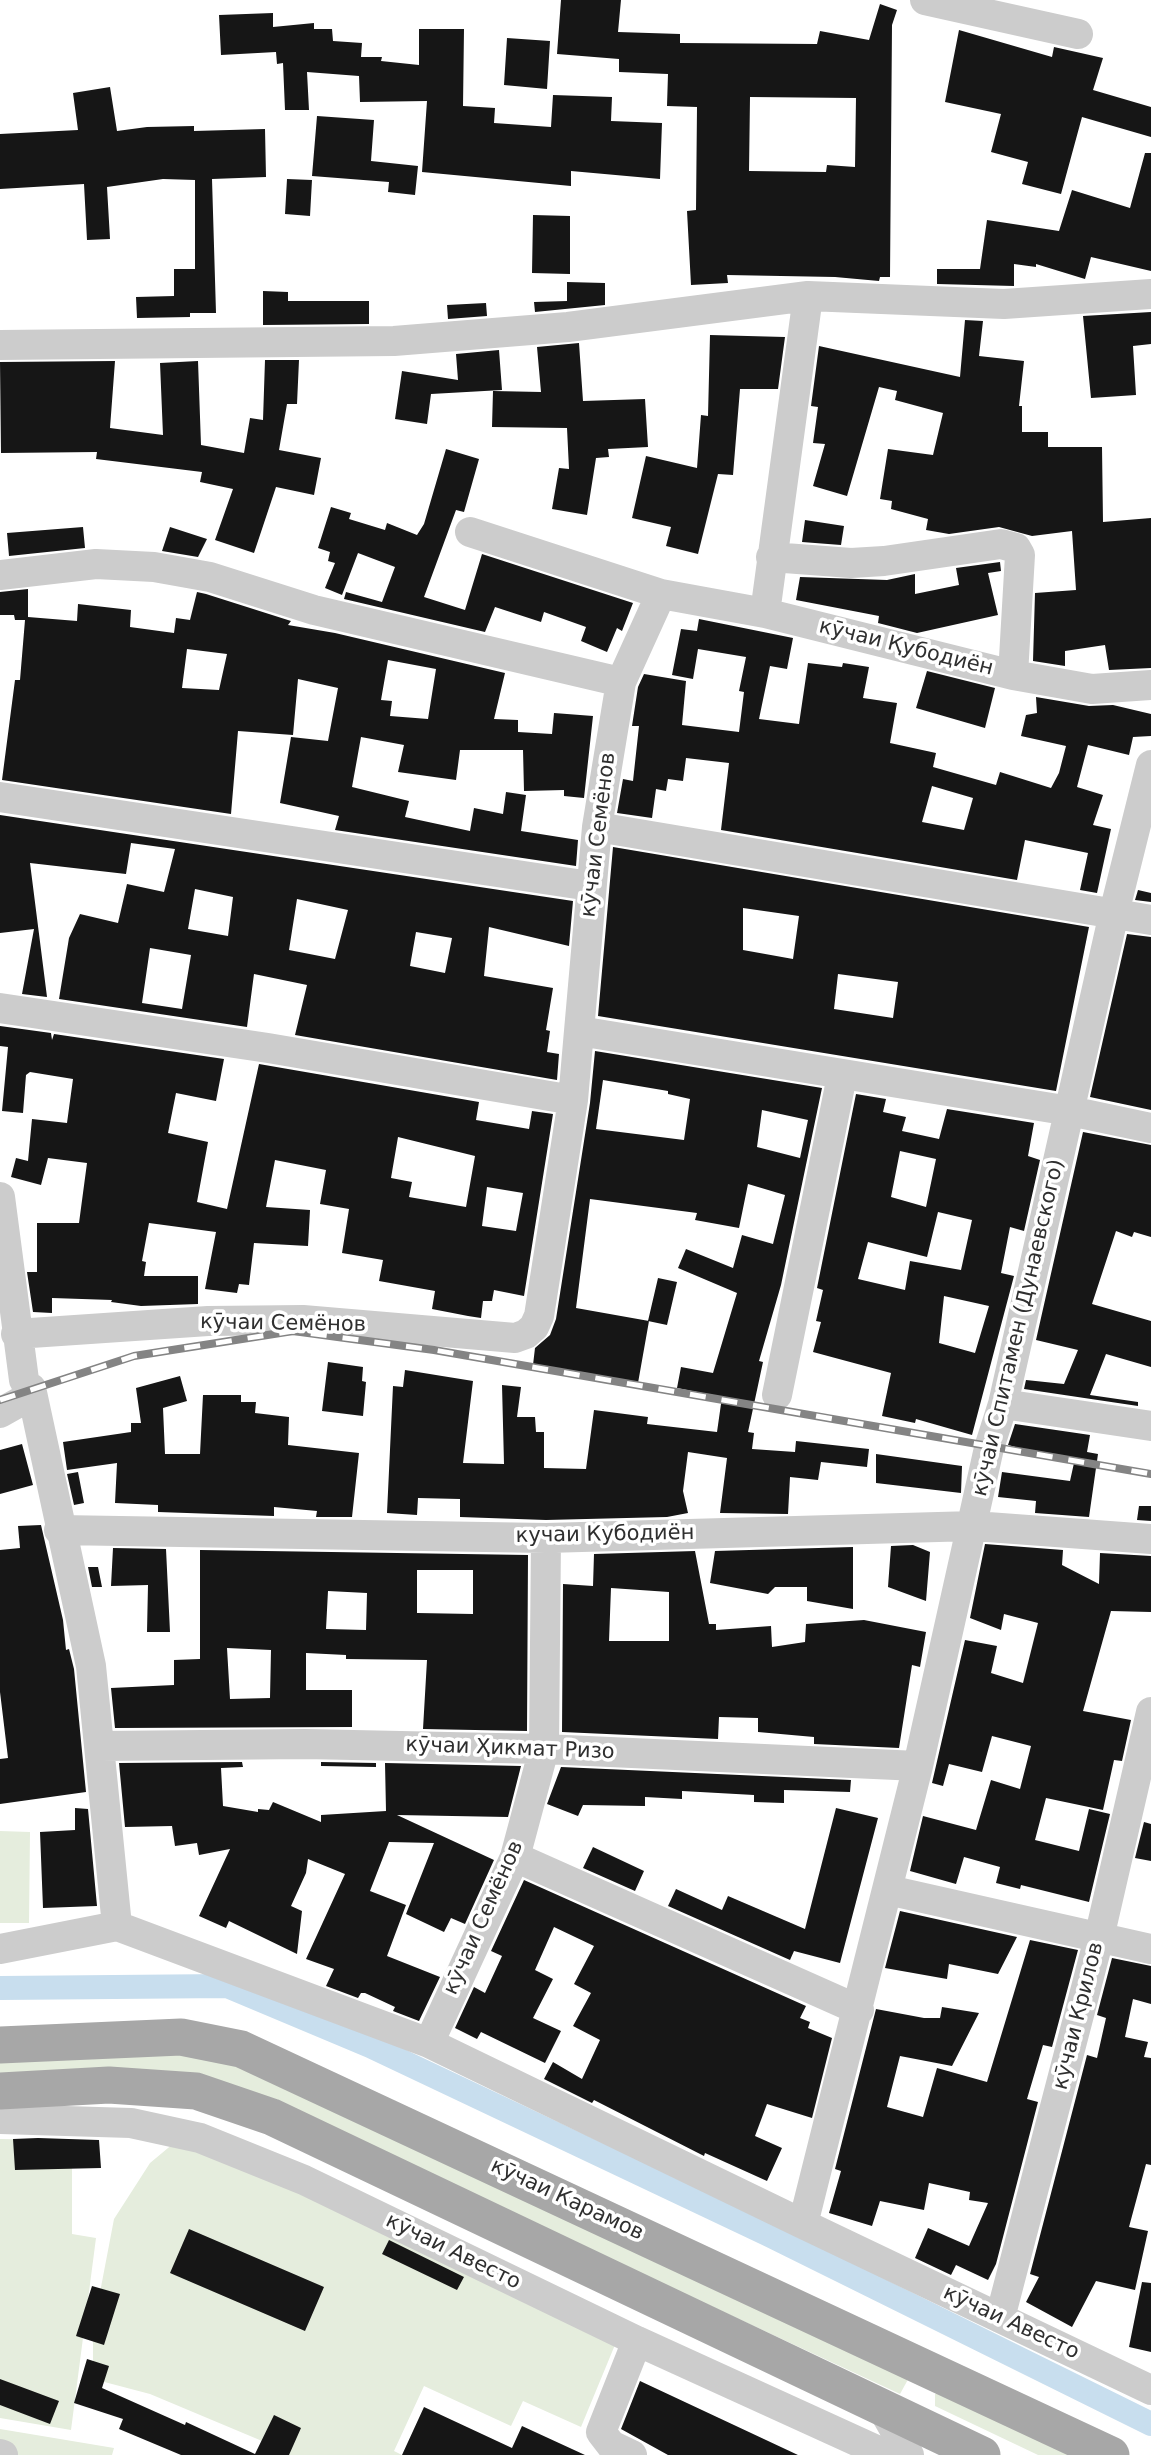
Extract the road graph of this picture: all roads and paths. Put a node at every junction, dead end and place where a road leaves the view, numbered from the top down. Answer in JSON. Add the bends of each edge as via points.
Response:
{"nodes":[{"id":1,"x":925,"y":0,"type":"edge"},
{"id":2,"x":1078,"y":34,"type":"dead end"},
{"id":3,"x":1151,"y":294,"type":"edge"},
{"id":4,"x":808,"y":296,"type":"junction"},
{"id":5,"x":0,"y":345,"type":"edge"},
{"id":6,"x":470,"y":531,"type":"dead end"},
{"id":7,"x":771,"y":557,"type":"junction"},
{"id":8,"x":0,"y":575,"type":"edge"},
{"id":9,"x":661,"y":594,"type":"junction"},
{"id":10,"x":765,"y":613,"type":"junction"},
{"id":11,"x":1013,"y":675,"type":"junction"},
{"id":12,"x":621,"y":682,"type":"junction"},
{"id":13,"x":1151,"y":685,"type":"edge"},
{"id":14,"x":1151,"y":765,"type":"edge"},
{"id":15,"x":0,"y":797,"type":"edge"},
{"id":16,"x":597,"y":827,"type":"junction"},
{"id":17,"x":590,"y":886,"type":"junction"},
{"id":18,"x":1114,"y":913,"type":"junction"},
{"id":19,"x":1151,"y":920,"type":"edge"},
{"id":20,"x":0,"y":1008,"type":"edge"},
{"id":21,"x":579,"y":1031,"type":"junction"},
{"id":22,"x":842,"y":1076,"type":"junction"},
{"id":23,"x":573,"y":1100,"type":"junction"},
{"id":24,"x":1070,"y":1111,"type":"junction"},
{"id":25,"x":1151,"y":1128,"type":"edge"},
{"id":26,"x":0,"y":1197,"type":"edge"},
{"id":27,"x":16,"y":1334,"type":"junction"},
{"id":28,"x":19,"y":1386,"type":"edge"},
{"id":29,"x":777,"y":1395,"type":"dead end"},
{"id":30,"x":1003,"y":1404,"type":"junction"},
{"id":31,"x":0,"y":1413,"type":"edge"},
{"id":32,"x":1151,"y":1426,"type":"edge"},
{"id":33,"x":974,"y":1526,"type":"junction"},
{"id":34,"x":59,"y":1530,"type":"junction"},
{"id":35,"x":546,"y":1538,"type":"junction"},
{"id":36,"x":1151,"y":1539,"type":"edge"},
{"id":37,"x":1151,"y":1712,"type":"edge"},
{"id":38,"x":101,"y":1746,"type":"junction"},
{"id":39,"x":544,"y":1749,"type":"junction"},
{"id":40,"x":918,"y":1766,"type":"junction"},
{"id":41,"x":515,"y":1857,"type":"junction"},
{"id":42,"x":888,"y":1890,"type":"junction"},
{"id":43,"x":117,"y":1926,"type":"junction"},
{"id":44,"x":1099,"y":1938,"type":"junction"},
{"id":45,"x":1151,"y":1949,"type":"edge"},
{"id":46,"x":0,"y":1950,"type":"edge"},
{"id":47,"x":859,"y":2010,"type":"junction"},
{"id":48,"x":429,"y":2043,"type":"junction"},
{"id":49,"x":0,"y":2045,"type":"edge"},
{"id":50,"x":0,"y":2091,"type":"edge"},
{"id":51,"x":0,"y":2119,"type":"edge"},
{"id":52,"x":803,"y":2224,"type":"junction"},
{"id":53,"x":1000,"y":2318,"type":"junction"},
{"id":54,"x":863,"y":2339,"type":"junction"},
{"id":55,"x":637,"y":2341,"type":"junction"},
{"id":56,"x":843,"y":2388,"type":"junction"},
{"id":57,"x":1151,"y":2390,"type":"edge"},
{"id":58,"x":881,"y":2406,"type":"junction"},
{"id":59,"x":632,"y":2455,"type":"edge"},
{"id":60,"x":887,"y":2455,"type":"edge"},
{"id":61,"x":909,"y":2455,"type":"edge"},
{"id":62,"x":982,"y":2455,"type":"edge"},
{"id":63,"x":1111,"y":2455,"type":"edge"}],
"edges":[{"from":1,"to":2,"type":"street"},
{"from":3,"to":4,"type":"street","via":[[1004,304]]},
{"from":4,"to":5,"type":"street","via":[[568,327],[394,341]]},
{"from":4,"to":7,"type":"street"},
{"from":6,"to":9,"type":"street","name":"кӯчаи Қубодиён"},
{"from":7,"to":10,"type":"street"},
{"from":7,"to":11,"type":"street","via":[[851,563],[1001,544],[1016,548],[1020,555]]},
{"from":8,"to":12,"type":"street","via":[[96,564],[154,567],[210,577],[314,610]]},
{"from":9,"to":10,"type":"street","name":"кӯчаи Қубодиён"},
{"from":9,"to":12,"type":"street","name":"кӯчаи Семёнов"},
{"from":10,"to":11,"type":"street","name":"кӯчаи Қубодиён"},
{"from":11,"to":13,"type":"street","name":"кӯчаи Қубодиён","via":[[1092,689]]},
{"from":12,"to":16,"type":"street","name":"кӯчаи Семёнов"},
{"from":14,"to":18,"type":"street","name":"кӯчаи Спитамен (Дунаевского)"},
{"from":15,"to":17,"type":"street"},
{"from":16,"to":17,"type":"street","name":"кӯчаи Семёнов"},
{"from":16,"to":18,"type":"street"},
{"from":17,"to":21,"type":"street","name":"кӯчаи Семёнов"},
{"from":18,"to":19,"type":"street"},
{"from":18,"to":24,"type":"street","name":"кӯчаи Спитамен (Дунаевского)"},
{"from":20,"to":23,"type":"street"},
{"from":21,"to":22,"type":"street"},
{"from":21,"to":23,"type":"street","name":"кӯчаи Семёнов"},
{"from":22,"to":24,"type":"street"},
{"from":22,"to":29,"type":"street"},
{"from":23,"to":27,"type":"street","name":"кӯчаи Семёнов","via":[[538,1316],[534,1327],[515,1338],[303,1320],[208,1321]]},
{"from":24,"to":25,"type":"street"},
{"from":24,"to":30,"type":"street","name":"кӯчаи Спитамен (Дунаевского)"},
{"from":26,"to":27,"type":"street"},
{"from":27,"to":28,"type":"street"},
{"from":28,"to":31,"type":"street"},
{"from":28,"to":34,"type":"street","via":[[31,1388]]},
{"from":30,"to":32,"type":"street"},
{"from":30,"to":33,"type":"street","name":"кӯчаи Спитамен (Дунаевского)"},
{"from":33,"to":35,"type":"street","name":"кучаи Кубодиён"},
{"from":33,"to":36,"type":"street","name":"кучаи Кубодиён"},
{"from":33,"to":40,"type":"street","name":"кӯчаи Спитамен (Дунаевского)"},
{"from":34,"to":35,"type":"street","name":"кучаи Кубодиён"},
{"from":34,"to":38,"type":"street","via":[[91,1666]]},
{"from":35,"to":39,"type":"street","name":"кӯчаи Семёнов"},
{"from":37,"to":44,"type":"street","name":"кӯчаи Крилов"},
{"from":38,"to":39,"type":"street","name":"кӯчаи Ҳикмат Ризо"},
{"from":38,"to":43,"type":"street"},
{"from":39,"to":40,"type":"street","name":"кӯчаи Ҳикмат Ризо"},
{"from":39,"to":41,"type":"street","name":"кӯчаи Семёнов"},
{"from":40,"to":42,"type":"street","name":"кӯчаи Спитамен (Дунаевского)"},
{"from":41,"to":47,"type":"street"},
{"from":41,"to":48,"type":"street","name":"кӯчаи Семёнов"},
{"from":42,"to":44,"type":"street"},
{"from":42,"to":47,"type":"street"},
{"from":43,"to":46,"type":"street"},
{"from":43,"to":48,"type":"street","name":"кӯчаи Авесто"},
{"from":44,"to":45,"type":"street"},
{"from":44,"to":53,"type":"street","name":"кӯчаи Крилов"},
{"from":47,"to":52,"type":"street"},
{"from":48,"to":52,"type":"street","name":"кӯчаи Авесто"},
{"from":49,"to":54,"type":"main road","name":"кӯчаи Карамов","via":[[181,2037],[241,2049]]},
{"from":50,"to":56,"type":"main road","via":[[109,2085],[196,2091],[272,2117]]},
{"from":51,"to":55,"type":"street","name":"кӯчаи Авесто","via":[[131,2123],[200,2138],[304,2179]]},
{"from":52,"to":53,"type":"street","name":"кӯчаи Авесто"},
{"from":53,"to":57,"type":"street","name":"кӯчаи Авесто"},
{"from":54,"to":56,"type":"main road","via":[[850,2343],[838,2360]]},
{"from":54,"to":63,"type":"main road","name":"кӯчаи Карамов"},
{"from":55,"to":59,"type":"street","via":[[601,2432],[611,2445]]},
{"from":55,"to":60,"type":"street","name":"кӯчаи Авесто"},
{"from":56,"to":58,"type":"main road"},
{"from":58,"to":61,"type":"street"},
{"from":58,"to":62,"type":"main road"}]}
